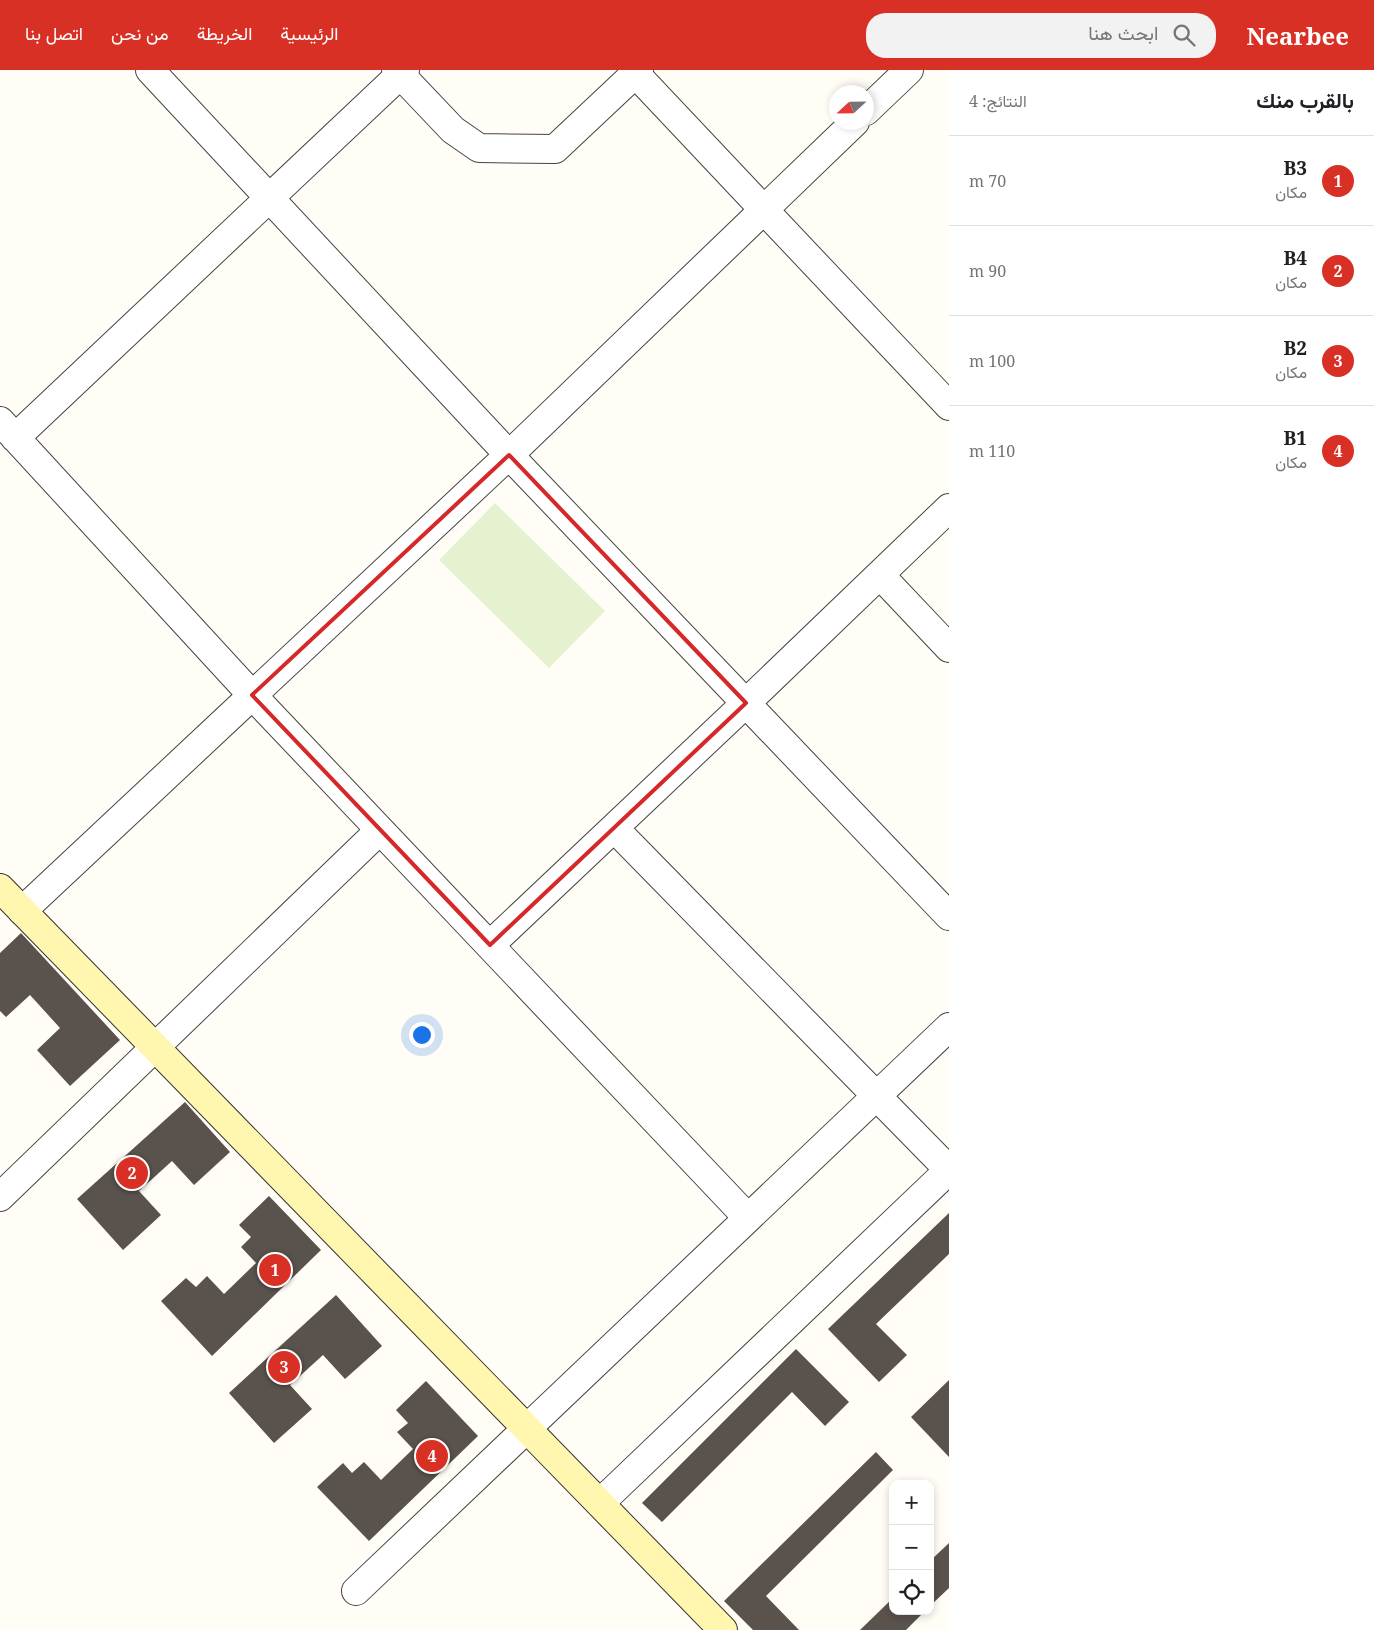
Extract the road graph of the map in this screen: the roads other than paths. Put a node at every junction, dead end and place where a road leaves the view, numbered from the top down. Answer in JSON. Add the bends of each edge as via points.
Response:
{"nodes":[{"id":1,"x":150,"y":70,"type":"edge"},
{"id":2,"x":909,"y":70,"type":"edge"},
{"id":3,"x":635,"y":71,"type":"edge"},
{"id":4,"x":400,"y":72,"type":"edge"},
{"id":5,"x":874,"y":103,"type":"edge"},
{"id":6,"x":847,"y":130,"type":"edge"},
{"id":7,"x":269,"y":197,"type":"junction"},
{"id":8,"x":764,"y":210,"type":"junction"},
{"id":9,"x":949,"y":406,"type":"edge"},
{"id":10,"x":8,"y":429,"type":"edge"},
{"id":11,"x":508,"y":455,"type":"junction"},
{"id":12,"x":949,"y":508,"type":"edge"},
{"id":13,"x":880,"y":575,"type":"junction"},
{"id":14,"x":949,"y":648,"type":"edge"},
{"id":15,"x":252,"y":695,"type":"junction"},
{"id":16,"x":746,"y":703,"type":"junction"},
{"id":17,"x":614,"y":828,"type":"junction"},
{"id":18,"x":380,"y":830,"type":"junction"},
{"id":19,"x":0,"y":888,"type":"edge"},
{"id":20,"x":22,"y":910,"type":"junction"},
{"id":21,"x":949,"y":916,"type":"edge"},
{"id":22,"x":490,"y":945,"type":"junction"},
{"id":23,"x":949,"y":1027,"type":"edge"},
{"id":24,"x":156,"y":1048,"type":"junction"},
{"id":25,"x":877,"y":1096,"type":"junction"},
{"id":26,"x":949,"y":1170,"type":"edge"},
{"id":27,"x":0,"y":1197,"type":"edge"},
{"id":28,"x":748,"y":1218,"type":"junction"},
{"id":29,"x":527,"y":1428,"type":"junction"},
{"id":30,"x":600,"y":1503,"type":"junction"},
{"id":31,"x":356,"y":1591,"type":"dead end"},
{"id":32,"x":724,"y":1630,"type":"edge"}],
"edges":[{"from":1,"to":7,"type":"street"},
{"from":2,"to":5,"type":"street"},
{"from":3,"to":4,"type":"street","via":[[555,149],[479,148],[453,130]]},
{"from":3,"to":8,"type":"street"},
{"from":4,"to":7,"type":"street"},
{"from":6,"to":8,"type":"street"},
{"from":7,"to":10,"type":"street"},
{"from":7,"to":11,"type":"street"},
{"from":8,"to":9,"type":"street"},
{"from":8,"to":11,"type":"street"},
{"from":10,"to":15,"type":"street"},
{"from":11,"to":15,"type":"street"},
{"from":11,"to":16,"type":"street"},
{"from":12,"to":13,"type":"street"},
{"from":13,"to":14,"type":"street"},
{"from":13,"to":16,"type":"street"},
{"from":15,"to":18,"type":"street"},
{"from":15,"to":20,"type":"street"},
{"from":16,"to":17,"type":"street"},
{"from":16,"to":21,"type":"street"},
{"from":17,"to":22,"type":"street"},
{"from":17,"to":25,"type":"street"},
{"from":18,"to":22,"type":"street"},
{"from":18,"to":24,"type":"street"},
{"from":19,"to":20,"type":"main road"},
{"from":20,"to":24,"type":"main road"},
{"from":22,"to":28,"type":"street"},
{"from":23,"to":25,"type":"street"},
{"from":24,"to":27,"type":"street"},
{"from":24,"to":29,"type":"main road"},
{"from":25,"to":26,"type":"street"},
{"from":25,"to":28,"type":"street"},
{"from":26,"to":30,"type":"street"},
{"from":28,"to":29,"type":"street"},
{"from":29,"to":30,"type":"main road"},
{"from":29,"to":31,"type":"street"},
{"from":30,"to":32,"type":"main road"}]}
